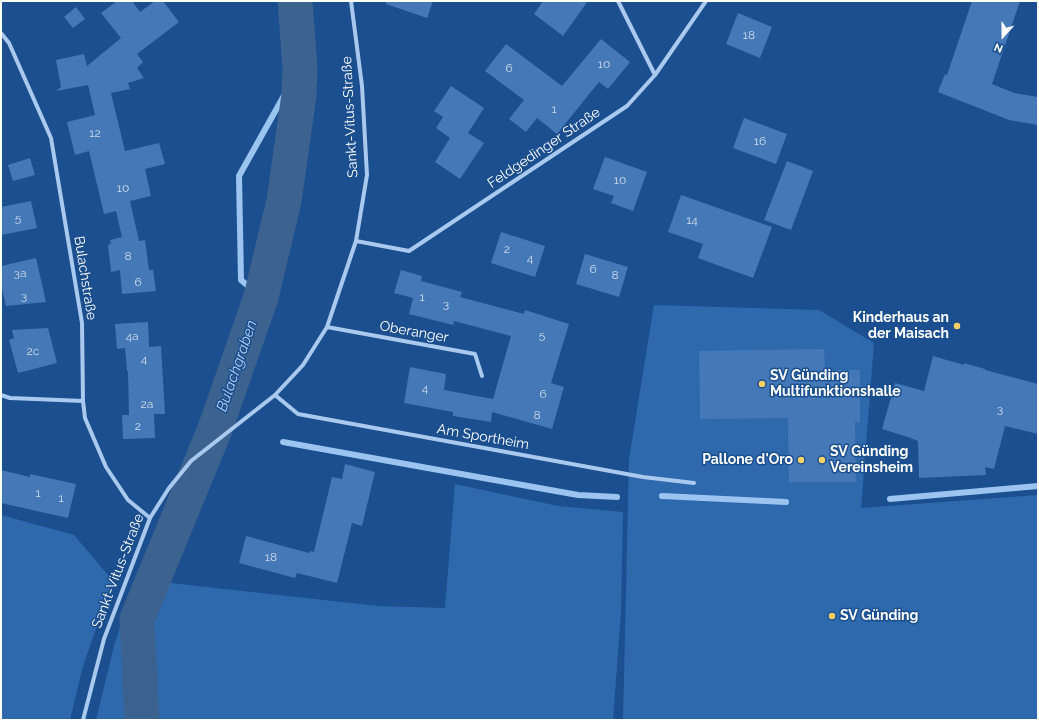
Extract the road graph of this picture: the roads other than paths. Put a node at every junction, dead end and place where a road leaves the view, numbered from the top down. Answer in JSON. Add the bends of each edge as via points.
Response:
{"nodes":[{"id":1,"x":351,"y":1,"type":"edge"},
{"id":2,"x":618,"y":1,"type":"edge"},
{"id":3,"x":706,"y":1,"type":"edge"},
{"id":4,"x":1,"y":33,"type":"edge"},
{"id":5,"x":655,"y":75,"type":"junction"},
{"id":6,"x":356,"y":240,"type":"junction"},
{"id":7,"x":328,"y":327,"type":"junction"},
{"id":8,"x":482,"y":376,"type":"dead end"},
{"id":9,"x":1,"y":395,"type":"edge"},
{"id":10,"x":275,"y":395,"type":"junction"},
{"id":11,"x":83,"y":401,"type":"junction"},
{"id":12,"x":694,"y":483,"type":"dead end"},
{"id":13,"x":150,"y":518,"type":"junction"},
{"id":14,"x":83,"y":720,"type":"edge"}],
"edges":[{"from":1,"to":6,"type":"street","name":"Sankt-Vitus-Straße","via":[[362,86],[367,175]]},
{"from":2,"to":5,"type":"street"},
{"from":3,"to":5,"type":"street","name":"Feldgedinger Straße"},
{"from":4,"to":11,"type":"street","name":"Bulachstraße","via":[[9,43],[51,138],[82,323]]},
{"from":5,"to":6,"type":"street","name":"Feldgedinger Straße","via":[[627,106],[409,250]]},
{"from":6,"to":7,"type":"street","name":"Sankt-Vitus-Straße"},
{"from":7,"to":8,"type":"street","name":"Oberanger","via":[[475,354]]},
{"from":7,"to":10,"type":"street","name":"Sankt-Vitus-Straße","via":[[303,365]]},
{"from":9,"to":11,"type":"street","via":[[10,398]]},
{"from":10,"to":12,"type":"street","name":"Am Sportheim","via":[[298,414],[643,477]]},
{"from":10,"to":13,"type":"street","name":"Sankt-Vitus-Straße","via":[[191,461],[169,488]]},
{"from":11,"to":13,"type":"street","name":"Bulachstraße","via":[[84,418],[106,467],[128,500]]},
{"from":13,"to":14,"type":"street","name":"Sankt-Vitus-Straße","via":[[104,639]]}]}
